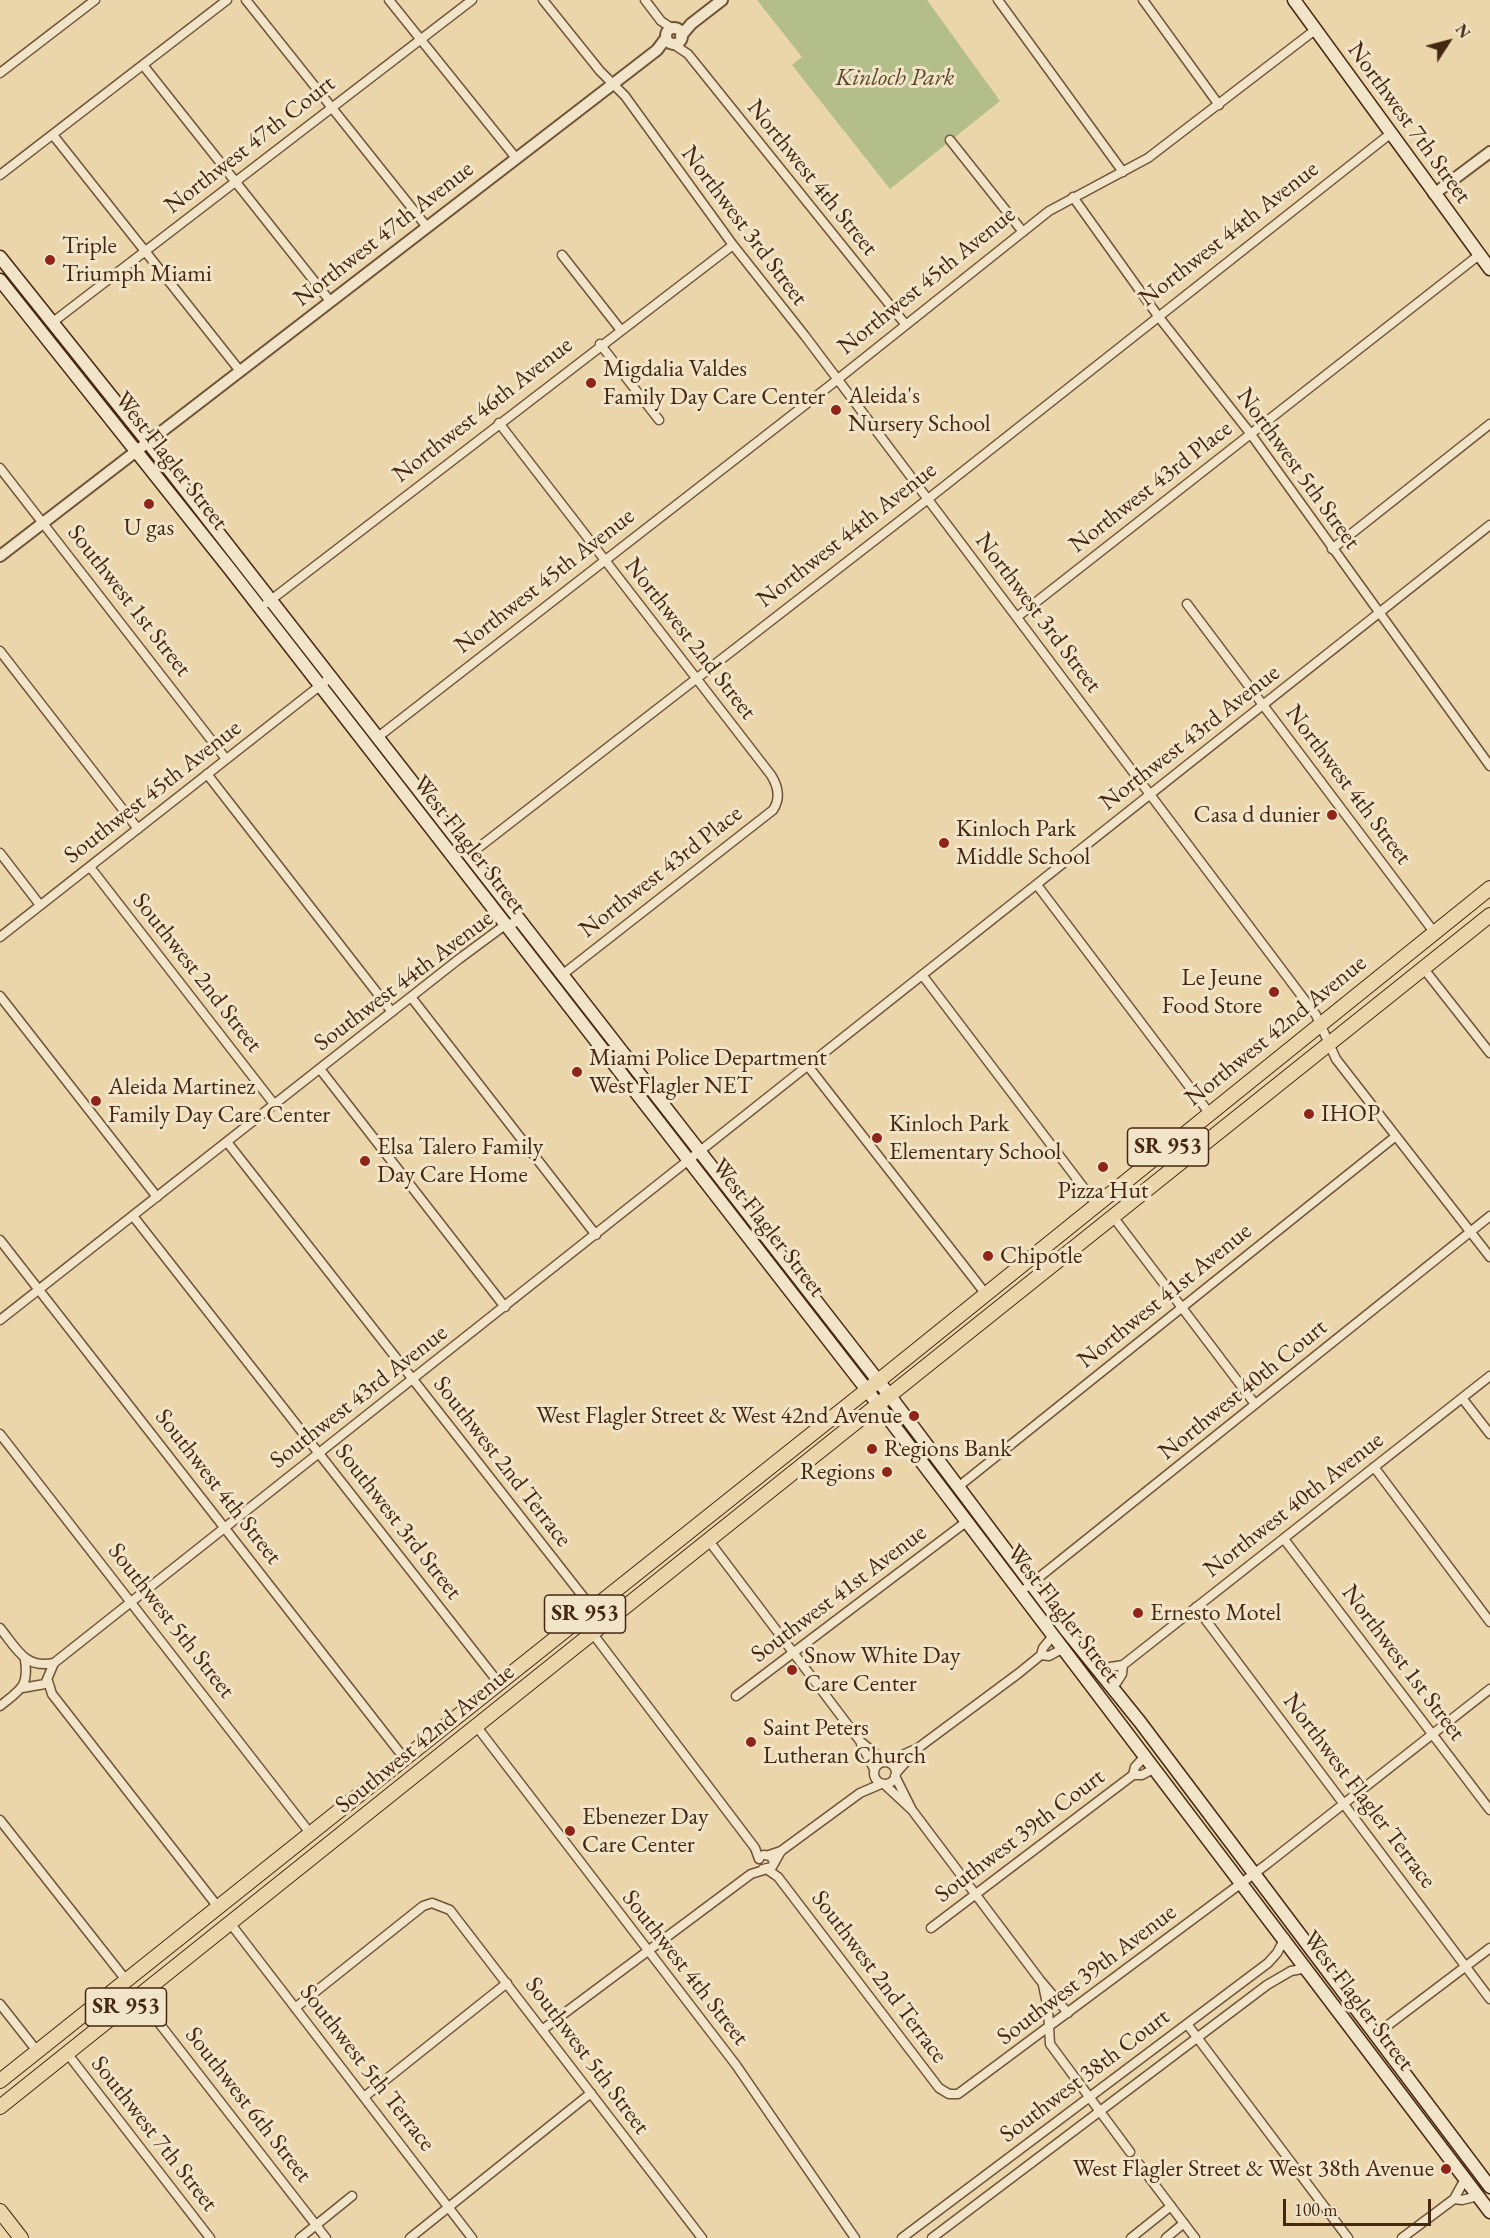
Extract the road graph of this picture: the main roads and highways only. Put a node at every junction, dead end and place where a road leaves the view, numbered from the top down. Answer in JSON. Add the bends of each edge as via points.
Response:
{"nodes":[{"id":1,"x":1298,"y":1,"type":"edge"},
{"id":2,"x":0,"y":257,"type":"edge"},
{"id":3,"x":1490,"y":269,"type":"edge"},
{"id":4,"x":0,"y":280,"type":"edge"},
{"id":5,"x":443,"y":845,"type":"junction"},
{"id":6,"x":469,"y":855,"type":"junction"},
{"id":7,"x":1490,"y":888,"type":"edge"},
{"id":8,"x":1490,"y":915,"type":"edge"},
{"id":9,"x":1096,"y":1204,"type":"junction"},
{"id":10,"x":1086,"y":1240,"type":"junction"},
{"id":11,"x":878,"y":1381,"type":"junction"},
{"id":12,"x":867,"y":1390,"type":"junction"},
{"id":13,"x":890,"y":1396,"type":"junction"},
{"id":14,"x":878,"y":1406,"type":"junction"},
{"id":15,"x":725,"y":1502,"type":"junction"},
{"id":16,"x":697,"y":1525,"type":"junction"},
{"id":17,"x":709,"y":1541,"type":"junction"},
{"id":18,"x":678,"y":1566,"type":"junction"},
{"id":19,"x":592,"y":1608,"type":"junction"},
{"id":20,"x":590,"y":1637,"type":"junction"},
{"id":21,"x":388,"y":1770,"type":"junction"},
{"id":22,"x":382,"y":1802,"type":"junction"},
{"id":23,"x":251,"y":1906,"type":"junction"},
{"id":24,"x":218,"y":1907,"type":"junction"},
{"id":25,"x":1344,"y":2017,"type":"junction"},
{"id":26,"x":1376,"y":2035,"type":"junction"},
{"id":27,"x":0,"y":2081,"type":"edge"},
{"id":28,"x":0,"y":2107,"type":"edge"},
{"id":29,"x":1423,"y":2123,"type":"junction"},
{"id":30,"x":1455,"y":2141,"type":"junction"},
{"id":31,"x":1490,"y":2187,"type":"edge"},
{"id":32,"x":0,"y":2211,"type":"edge"},
{"id":33,"x":1490,"y":2212,"type":"edge"},
{"id":34,"x":21,"y":2238,"type":"edge"}],
"edges":[{"from":1,"to":3,"type":"main road","name":"Northwest 7th Street","via":[[1315,30]]},
{"from":2,"to":6,"type":"main road","name":"West Flagler Street"},
{"from":4,"to":5,"type":"main road","name":"West Flagler Street"},
{"from":5,"to":6,"type":"main road"},
{"from":5,"to":12,"type":"main road","name":"West Flagler Street"},
{"from":6,"to":11,"type":"main road","name":"West Flagler Street"},
{"from":7,"to":9,"type":"main road","name":"Northwest 42nd Avenue","number":"SR 953"},
{"from":8,"to":10,"type":"main road","name":"Northwest 42nd Avenue","number":"SR 953"},
{"from":9,"to":10,"type":"main road","via":[[1096,1221]]},
{"from":9,"to":11,"type":"main road","name":"Northwest 42nd Avenue","number":"SR 953"},
{"from":10,"to":13,"type":"main road","name":"Northwest 42nd Avenue","number":"SR 953"},
{"from":11,"to":12,"type":"main road","name":"Northwest 42nd Avenue","number":"SR 953"},
{"from":11,"to":13,"type":"main road","name":"West Flagler Street"},
{"from":12,"to":14,"type":"main road","name":"West Flagler Street"},
{"from":12,"to":15,"type":"main road","name":"Southwest 42nd Avenue","number":"SR 953"},
{"from":13,"to":14,"type":"main road","name":"Northwest 42nd Avenue","number":"SR 953"},
{"from":13,"to":26,"type":"main road","name":"West Flagler Street"},
{"from":14,"to":17,"type":"main road","name":"Southwest 42nd Avenue","number":"SR 953"},
{"from":14,"to":25,"type":"main road","name":"West Flagler Street"},
{"from":15,"to":16,"type":"main road","name":"Southwest 42nd Avenue","number":"SR 953"},
{"from":15,"to":17,"type":"main road","via":[[708,1527]]},
{"from":16,"to":18,"type":"main road","via":[[695,1540]]},
{"from":16,"to":19,"type":"main road","name":"Southwest 42nd Avenue","number":"SR 953"},
{"from":17,"to":18,"type":"main road","name":"Southwest 42nd Avenue","number":"SR 953"},
{"from":18,"to":20,"type":"main road","name":"Southwest 42nd Avenue","number":"SR 953"},
{"from":19,"to":20,"type":"main road"},
{"from":19,"to":21,"type":"main road","name":"Southwest 42nd Avenue","number":"SR 953"},
{"from":20,"to":22,"type":"main road","name":"Southwest 42nd Avenue","number":"SR 953"},
{"from":21,"to":22,"type":"main road","via":[[381,1786]]},
{"from":21,"to":24,"type":"main road","name":"Southwest 42nd Avenue","number":"SR 953"},
{"from":22,"to":23,"type":"main road","name":"Southwest 42nd Avenue","number":"SR 953"},
{"from":23,"to":24,"type":"main road","via":[[226,1911]]},
{"from":23,"to":28,"type":"main road","name":"Southwest 42nd Avenue","number":"SR 953"},
{"from":24,"to":27,"type":"main road","name":"Southwest 42nd Avenue","number":"SR 953"},
{"from":25,"to":26,"type":"main road"},
{"from":25,"to":29,"type":"main road","name":"West Flagler Street"},
{"from":26,"to":30,"type":"main road","name":"West Flagler Street"},
{"from":29,"to":30,"type":"main road"},
{"from":29,"to":33,"type":"main road","name":"West Flagler Street"},
{"from":30,"to":31,"type":"main road","name":"West Flagler Street"},
{"from":32,"to":34,"type":"main road"}]}
